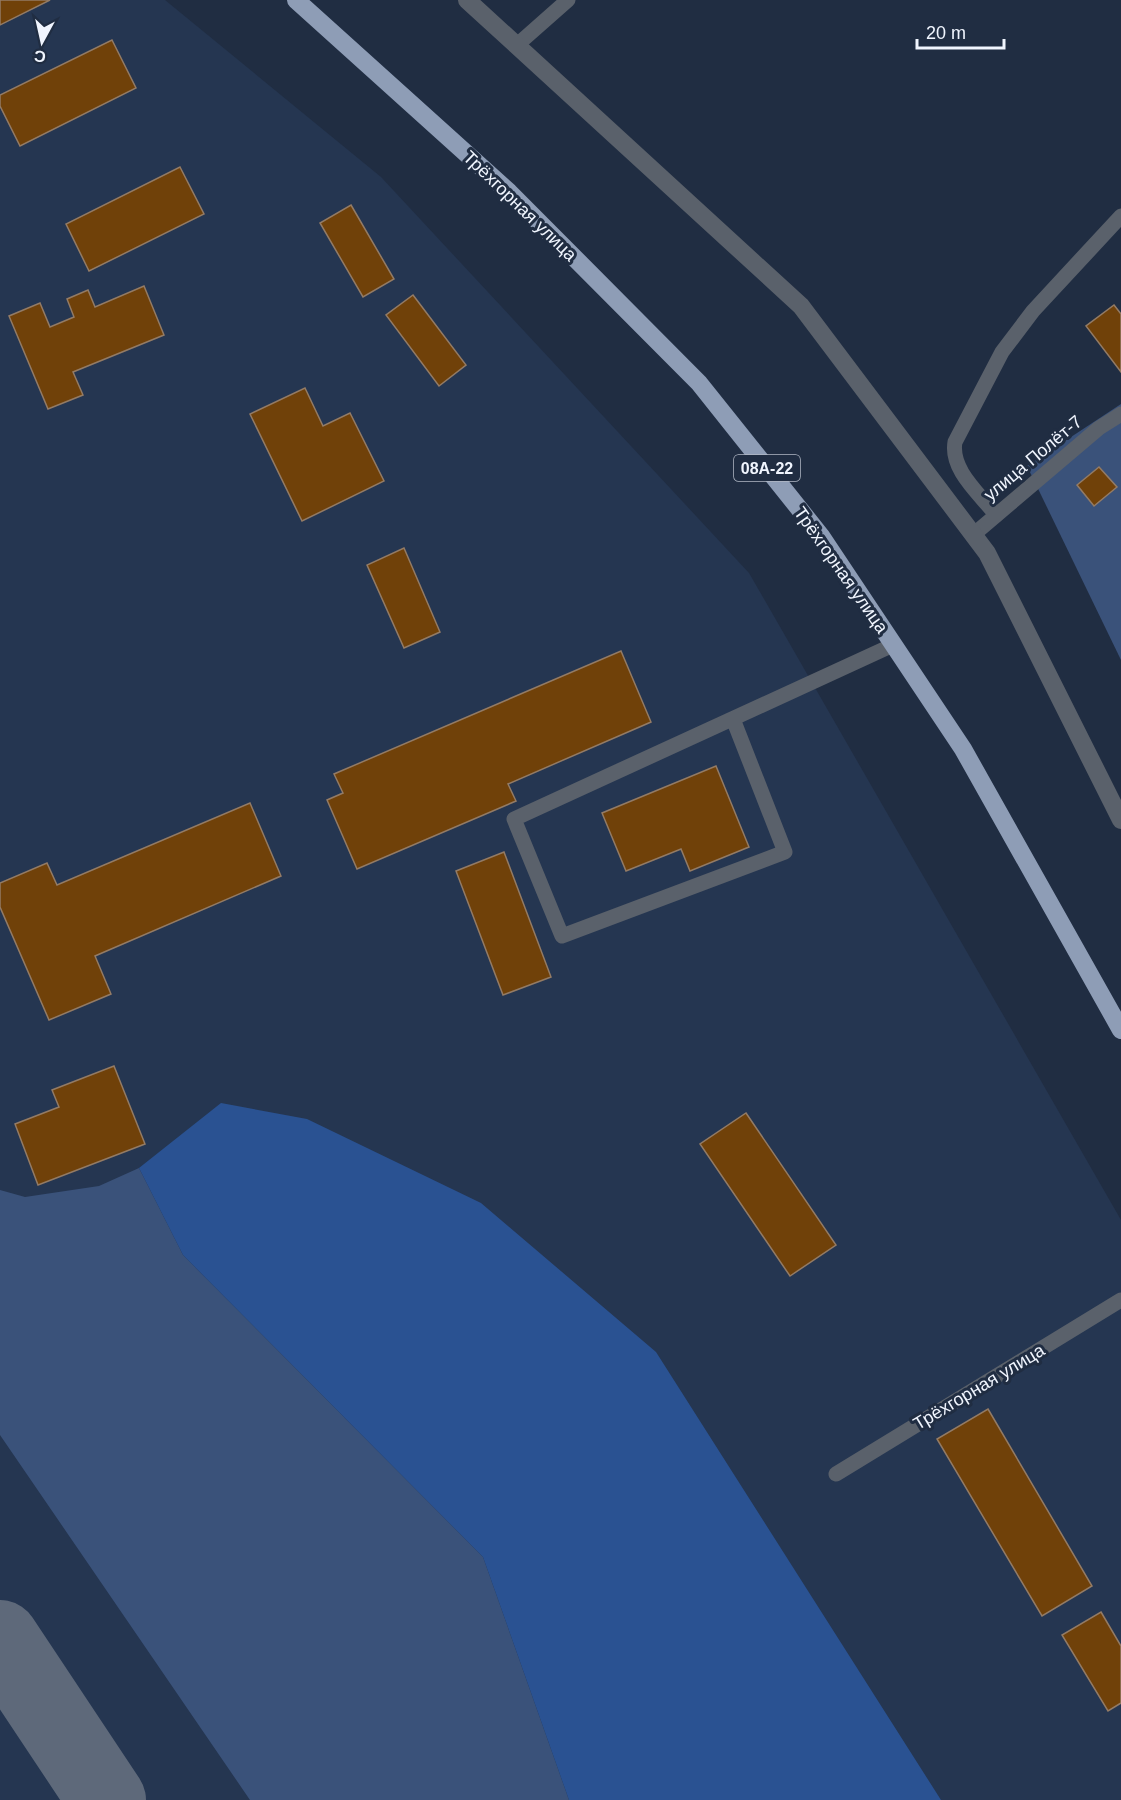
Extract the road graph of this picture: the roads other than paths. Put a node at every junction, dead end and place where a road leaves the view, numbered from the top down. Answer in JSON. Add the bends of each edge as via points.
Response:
{"nodes":[{"id":1,"x":296,"y":0,"type":"edge"},
{"id":2,"x":467,"y":0,"type":"edge"},
{"id":3,"x":568,"y":0,"type":"edge"},
{"id":4,"x":517,"y":45,"type":"junction"},
{"id":5,"x":1121,"y":216,"type":"edge"},
{"id":6,"x":1121,"y":414,"type":"edge"},
{"id":7,"x":996,"y":514,"type":"junction"},
{"id":8,"x":973,"y":535,"type":"junction"},
{"id":9,"x":893,"y":645,"type":"junction"},
{"id":10,"x":733,"y":719,"type":"junction"},
{"id":11,"x":1121,"y":820,"type":"edge"},
{"id":12,"x":1121,"y":1030,"type":"edge"},
{"id":13,"x":1121,"y":1300,"type":"edge"},
{"id":14,"x":836,"y":1474,"type":"dead end"}],
"edges":[{"from":1,"to":9,"type":"highway","name":"Трёхгорная улица","number":"08А-22","via":[[509,192],[699,383],[821,536]]},
{"from":2,"to":4,"type":"street"},
{"from":3,"to":4,"type":"lane"},
{"from":4,"to":8,"type":"street","via":[[801,306]]},
{"from":5,"to":7,"type":"lane","via":[[1033,311],[1002,352],[955,442],[953,452],[958,467]]},
{"from":6,"to":7,"type":"lane","name":"улица Полёт-7"},
{"from":7,"to":8,"type":"lane","name":"улица Полёт-7"},
{"from":8,"to":11,"type":"street","via":[[987,553]]},
{"from":9,"to":10,"type":"lane"},
{"from":9,"to":12,"type":"highway","name":"Трёхгорная улица","number":"08А-22","via":[[963,749]]},
{"from":10,"to":10,"type":"lane","via":[[514,819],[562,936],[785,852]]},
{"from":13,"to":14,"type":"lane","name":"Трёхгорная улица"}]}
